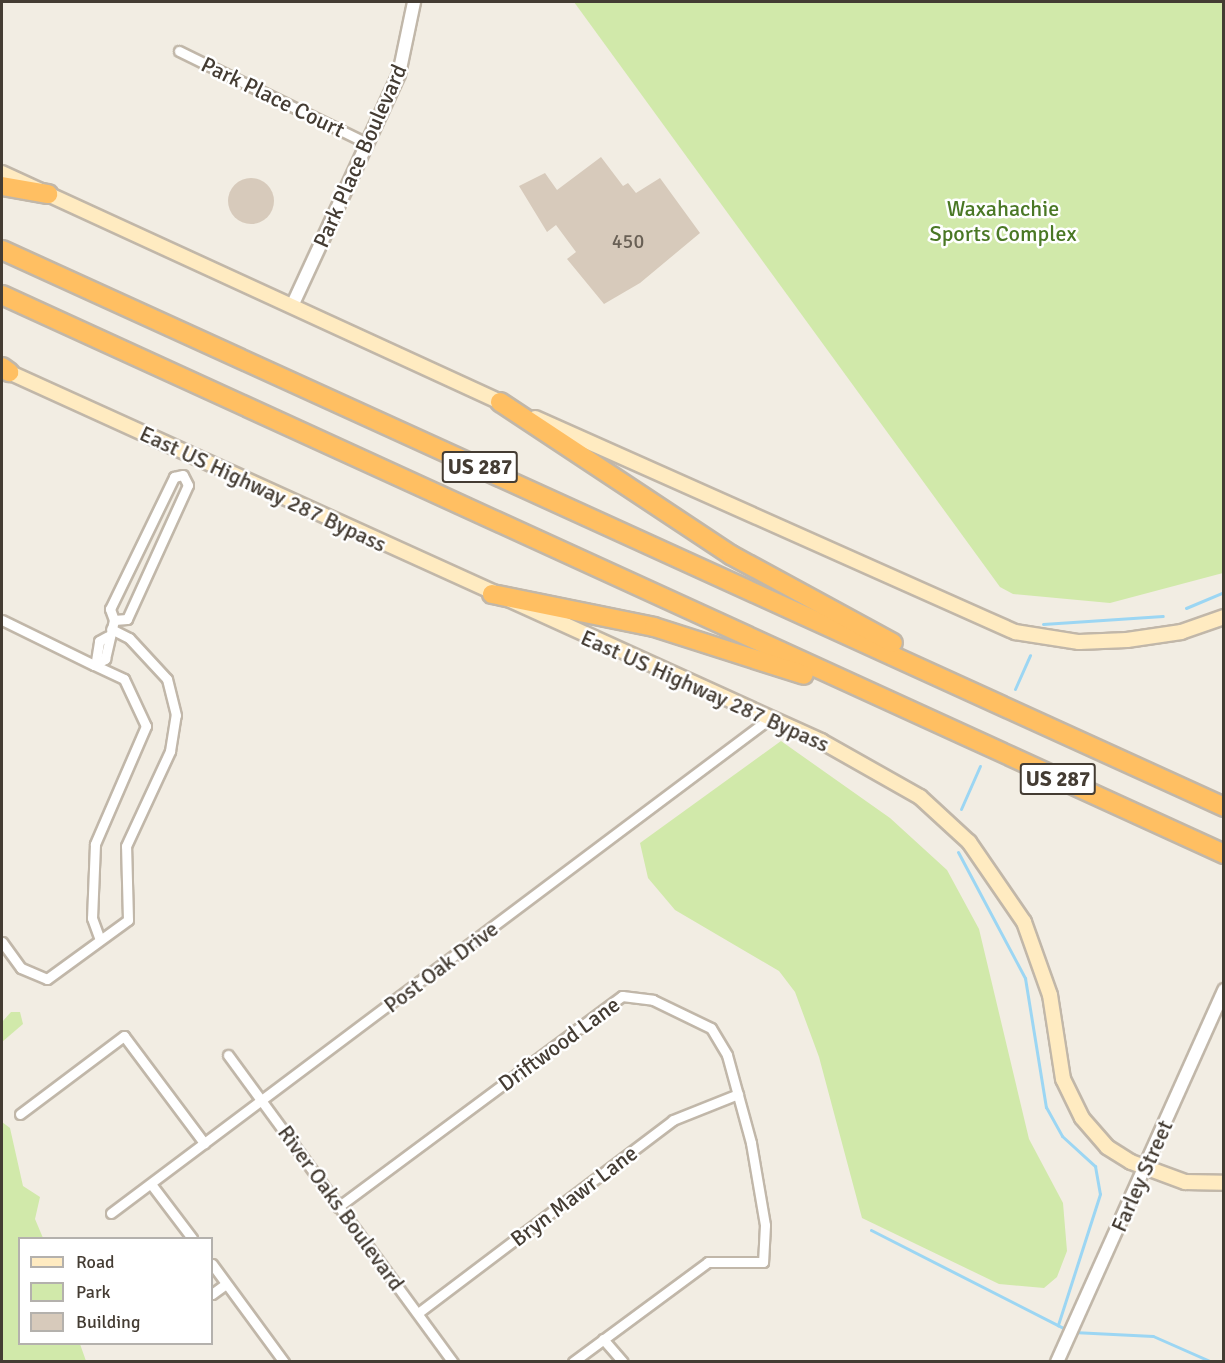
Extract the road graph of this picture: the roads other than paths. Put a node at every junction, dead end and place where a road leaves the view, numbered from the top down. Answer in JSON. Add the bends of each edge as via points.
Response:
{"nodes":[{"id":1,"x":414,"y":2,"type":"edge"},
{"id":2,"x":179,"y":51,"type":"dead end"},
{"id":3,"x":367,"y":143,"type":"junction"},
{"id":4,"x":2,"y":173,"type":"edge"},
{"id":5,"x":2,"y":186,"type":"edge"},
{"id":6,"x":48,"y":194,"type":"junction"},
{"id":7,"x":2,"y":250,"type":"edge"},
{"id":8,"x":2,"y":295,"type":"edge"},
{"id":9,"x":292,"y":306,"type":"junction"},
{"id":10,"x":4,"y":369,"type":"edge"},
{"id":11,"x":500,"y":402,"type":"junction"},
{"id":12,"x":192,"y":456,"type":"junction"},
{"id":13,"x":183,"y":475,"type":"junction"},
{"id":14,"x":492,"y":594,"type":"junction"},
{"id":15,"x":1224,"y":617,"type":"edge"},
{"id":16,"x":2,"y":621,"type":"edge"},
{"id":17,"x":111,"y":628,"type":"junction"},
{"id":18,"x":95,"y":663,"type":"junction"},
{"id":19,"x":959,"y":686,"type":"junction"},
{"id":20,"x":893,"y":704,"type":"junction"},
{"id":21,"x":769,"y":719,"type":"junction"},
{"id":22,"x":1224,"y":807,"type":"edge"},
{"id":23,"x":1224,"y":854,"type":"edge"},
{"id":24,"x":99,"y":937,"type":"junction"},
{"id":25,"x":2,"y":942,"type":"edge"},
{"id":26,"x":1224,"y":990,"type":"edge"},
{"id":27,"x":228,"y":1055,"type":"dead end"},
{"id":28,"x":738,"y":1094,"type":"junction"},
{"id":29,"x":263,"y":1099,"type":"junction"},
{"id":30,"x":20,"y":1114,"type":"dead end"},
{"id":31,"x":204,"y":1143,"type":"junction"},
{"id":32,"x":1147,"y":1167,"type":"junction"},
{"id":33,"x":1224,"y":1183,"type":"edge"},
{"id":34,"x":151,"y":1184,"type":"junction"},
{"id":35,"x":338,"y":1207,"type":"junction"},
{"id":36,"x":111,"y":1213,"type":"dead end"},
{"id":37,"x":191,"y":1237,"type":"edge"},
{"id":38,"x":213,"y":1265,"type":"edge"},
{"id":39,"x":226,"y":1284,"type":"junction"},
{"id":40,"x":213,"y":1293,"type":"edge"},
{"id":41,"x":418,"y":1313,"type":"junction"},
{"id":42,"x":603,"y":1339,"type":"junction"},
{"id":43,"x":284,"y":1362,"type":"edge"},
{"id":44,"x":453,"y":1362,"type":"edge"},
{"id":45,"x":573,"y":1362,"type":"edge"},
{"id":46,"x":623,"y":1362,"type":"edge"},
{"id":47,"x":1057,"y":1362,"type":"edge"}],
"edges":[{"from":1,"to":3,"type":"street","name":"Park Place Boulevard","via":[[402,64]]},
{"from":2,"to":3,"type":"street","name":"Park Place Court"},
{"from":3,"to":9,"type":"street","name":"Park Place Boulevard"},
{"from":4,"to":6,"type":"main road"},
{"from":5,"to":6,"type":"highway"},
{"from":6,"to":9,"type":"main road"},
{"from":7,"to":19,"type":"highway","number":"US 287"},
{"from":8,"to":20,"type":"highway","number":"US 287"},
{"from":9,"to":11,"type":"main road"},
{"from":10,"to":12,"type":"main road","name":"East US Highway 287 Bypass"},
{"from":11,"to":15,"type":"main road","via":[[1015,632],[1079,642],[1127,640],[1181,632]]},
{"from":11,"to":19,"type":"highway","via":[[697,534],[938,667]]},
{"from":12,"to":13,"type":"street"},
{"from":12,"to":14,"type":"main road","name":"East US Highway 287 Bypass"},
{"from":13,"to":17,"type":"street","via":[[174,477],[110,609]]},
{"from":13,"to":17,"type":"street","via":[[188,485],[127,618]]},
{"from":14,"to":20,"type":"highway","via":[[654,627]]},
{"from":14,"to":21,"type":"main road","name":"East US Highway 287 Bypass"},
{"from":16,"to":18,"type":"street"},
{"from":17,"to":18,"type":"street","via":[[105,659]]},
{"from":17,"to":24,"type":"street","via":[[129,638],[167,679],[176,715],[170,751],[126,846],[128,920]]},
{"from":18,"to":24,"type":"street","via":[[124,680],[146,726],[95,844],[92,918]]},
{"from":19,"to":22,"type":"highway","number":"US 287"},
{"from":20,"to":23,"type":"highway","number":"US 287"},
{"from":21,"to":29,"type":"street","name":"Post Oak Drive"},
{"from":21,"to":32,"type":"main road","name":"East US Highway 287 Bypass","via":[[888,776],[969,842],[1010,895],[1046,975],[1069,1098],[1107,1147]]},
{"from":24,"to":25,"type":"street","via":[[47,979],[21,968]]},
{"from":26,"to":32,"type":"street","name":"Farley Street"},
{"from":27,"to":29,"type":"street","name":"River Oaks Boulevard"},
{"from":28,"to":35,"type":"street","name":"Driftwood Lane","via":[[727,1055],[711,1028],[652,1000],[622,996]]},
{"from":28,"to":41,"type":"street","name":"Bryn Mawr Lane","via":[[674,1120]]},
{"from":28,"to":42,"type":"street","name":"Driftwood Lane","via":[[765,1225],[763,1262],[708,1262]]},
{"from":29,"to":31,"type":"street","name":"Post Oak Drive"},
{"from":29,"to":35,"type":"street","name":"River Oaks Boulevard"},
{"from":30,"to":31,"type":"street","via":[[124,1036]]},
{"from":31,"to":34,"type":"street","name":"Post Oak Drive"},
{"from":32,"to":33,"type":"main road","name":"East US Highway 287 Bypass","via":[[1185,1182]]},
{"from":32,"to":47,"type":"street","name":"Farley Street"},
{"from":34,"to":36,"type":"street","name":"Post Oak Drive"},
{"from":34,"to":37,"type":"street"},
{"from":35,"to":41,"type":"street","name":"River Oaks Boulevard"},
{"from":38,"to":39,"type":"street"},
{"from":39,"to":40,"type":"street"},
{"from":39,"to":43,"type":"street"},
{"from":41,"to":44,"type":"street","name":"River Oaks Boulevard"},
{"from":42,"to":45,"type":"street"},
{"from":42,"to":46,"type":"street"}]}
